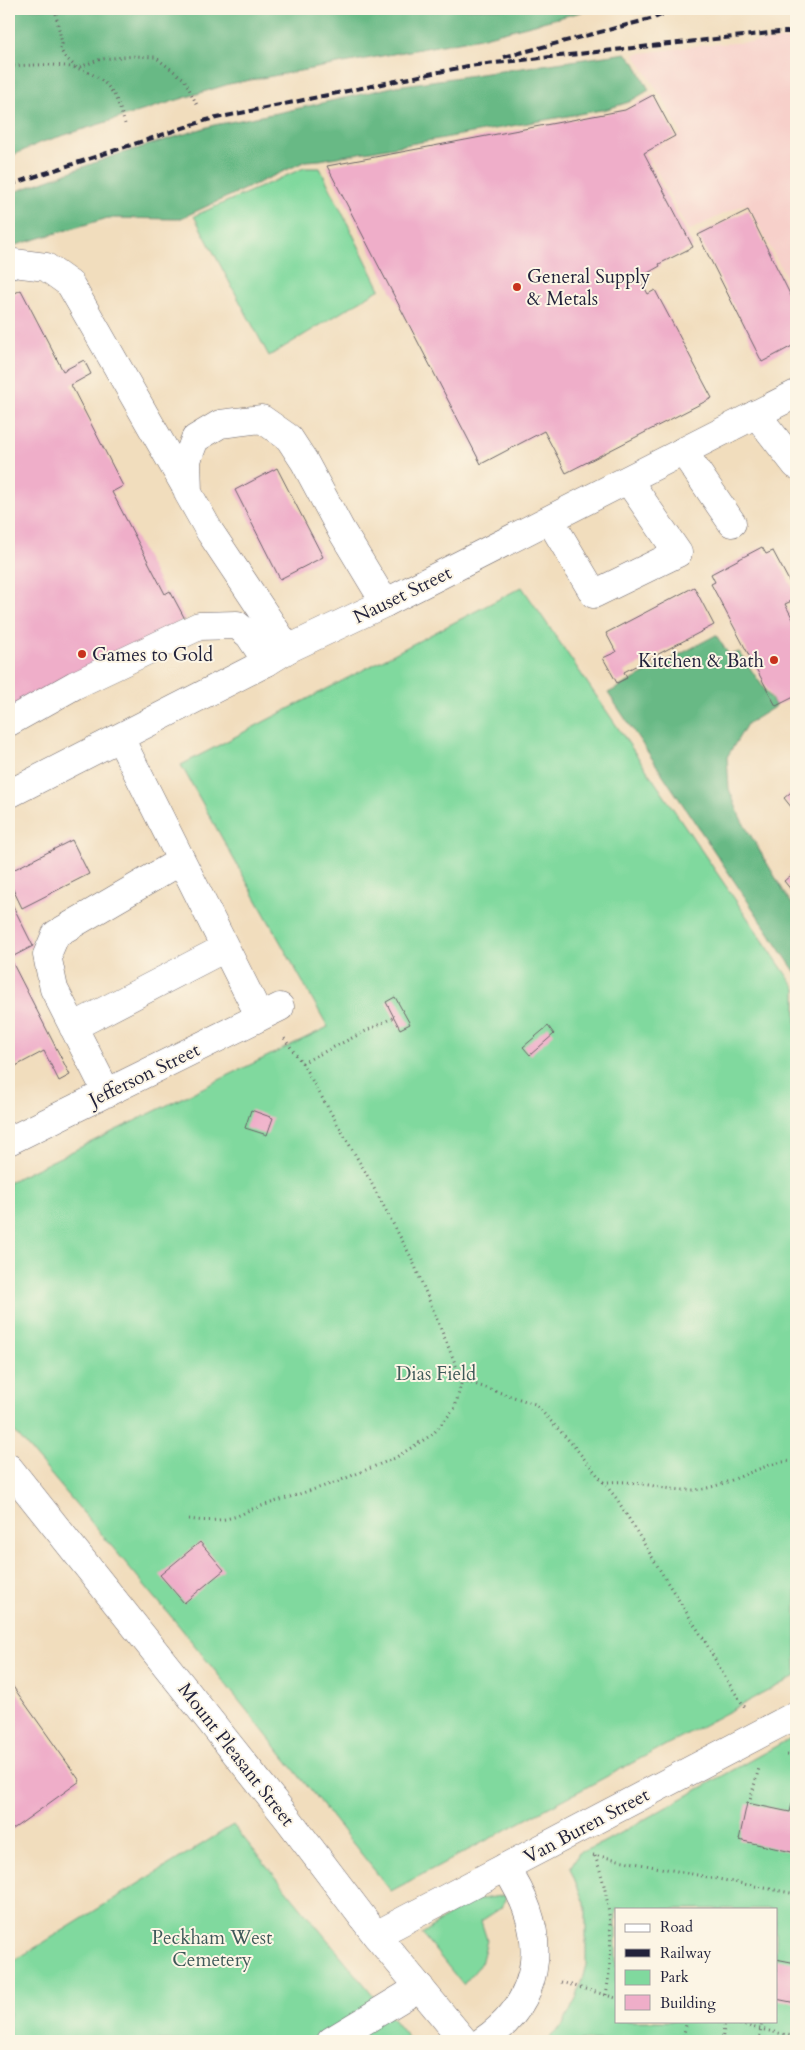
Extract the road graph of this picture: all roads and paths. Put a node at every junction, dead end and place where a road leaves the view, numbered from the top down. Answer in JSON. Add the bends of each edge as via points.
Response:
{"nodes":[{"id":1,"x":55,"y":9,"type":"edge"},
{"id":2,"x":9,"y":66,"type":"edge"},
{"id":3,"x":77,"y":68,"type":"junction"},
{"id":4,"x":197,"y":105,"type":"dead end"},
{"id":5,"x":124,"y":124,"type":"dead end"},
{"id":6,"x":9,"y":264,"type":"edge"},
{"id":7,"x":796,"y":394,"type":"edge"},
{"id":8,"x":756,"y":414,"type":"junction"},
{"id":9,"x":683,"y":451,"type":"junction"},
{"id":10,"x":796,"y":465,"type":"edge"},
{"id":11,"x":628,"y":480,"type":"junction"},
{"id":12,"x":188,"y":493,"type":"junction"},
{"id":13,"x":550,"y":520,"type":"junction"},
{"id":14,"x":732,"y":523,"type":"dead end"},
{"id":15,"x":384,"y":603,"type":"junction"},
{"id":16,"x":277,"y":656,"type":"junction"},
{"id":17,"x":9,"y":722,"type":"edge"},
{"id":18,"x":120,"y":738,"type":"junction"},
{"id":19,"x":9,"y":794,"type":"edge"},
{"id":20,"x":181,"y":861,"type":"junction"},
{"id":21,"x":225,"y":948,"type":"junction"},
{"id":22,"x":394,"y":1017,"type":"dead end"},
{"id":23,"x":73,"y":1027,"type":"junction"},
{"id":24,"x":282,"y":1036,"type":"dead end"},
{"id":25,"x":302,"y":1063,"type":"junction"},
{"id":26,"x":107,"y":1093,"type":"junction"},
{"id":27,"x":9,"y":1141,"type":"edge"},
{"id":28,"x":462,"y":1380,"type":"junction"},
{"id":29,"x":796,"y":1461,"type":"edge"},
{"id":30,"x":9,"y":1468,"type":"edge"},
{"id":31,"x":602,"y":1482,"type":"junction"},
{"id":32,"x":189,"y":1518,"type":"dead end"},
{"id":33,"x":796,"y":1715,"type":"edge"},
{"id":34,"x":762,"y":1746,"type":"junction"},
{"id":35,"x":750,"y":1804,"type":"dead end"},
{"id":36,"x":546,"y":1846,"type":"junction"},
{"id":37,"x":595,"y":1856,"type":"junction"},
{"id":38,"x":505,"y":1867,"type":"junction"},
{"id":39,"x":796,"y":1894,"type":"edge"},
{"id":40,"x":376,"y":1935,"type":"junction"},
{"id":41,"x":531,"y":1974,"type":"junction"},
{"id":42,"x":420,"y":1987,"type":"junction"},
{"id":43,"x":606,"y":1995,"type":"junction"},
{"id":44,"x":615,"y":1998,"type":"edge"},
{"id":45,"x":687,"y":2022,"type":"edge"},
{"id":46,"x":725,"y":2022,"type":"edge"},
{"id":47,"x":730,"y":2022,"type":"edge"},
{"id":48,"x":762,"y":2022,"type":"edge"},
{"id":49,"x":761,"y":2029,"type":"junction"},
{"id":50,"x":796,"y":2036,"type":"edge"},
{"id":51,"x":331,"y":2041,"type":"edge"},
{"id":52,"x":464,"y":2041,"type":"edge"},
{"id":53,"x":483,"y":2041,"type":"edge"},
{"id":54,"x":682,"y":2041,"type":"edge"},
{"id":55,"x":722,"y":2041,"type":"edge"},
{"id":56,"x":759,"y":2041,"type":"edge"}],
"edges":[{"from":1,"to":3,"type":"path","via":[[62,44],[60,49]]},
{"from":2,"to":3,"type":"path"},
{"from":3,"to":4,"type":"path","via":[[109,58],[155,57],[184,79]]},
{"from":3,"to":5,"type":"path","via":[[102,81],[111,90]]},
{"from":6,"to":12,"type":"main road","via":[[46,267],[70,284]]},
{"from":7,"to":8,"type":"main road","name":"Nauset Street"},
{"from":8,"to":9,"type":"main road","name":"Nauset Street"},
{"from":8,"to":10,"type":"main road"},
{"from":9,"to":11,"type":"main road","name":"Nauset Street"},
{"from":9,"to":14,"type":"main road"},
{"from":11,"to":13,"type":"main road","name":"Nauset Street"},
{"from":11,"to":13,"type":"main road","via":[[678,554],[594,594]]},
{"from":12,"to":15,"type":"main road","via":[[187,460],[195,439],[220,424],[262,419],[289,438]]},
{"from":12,"to":16,"type":"main road"},
{"from":13,"to":15,"type":"main road","name":"Nauset Street"},
{"from":15,"to":16,"type":"main road","name":"Nauset Street"},
{"from":16,"to":17,"type":"main road","via":[[237,626],[199,626],[75,685]]},
{"from":16,"to":18,"type":"main road","name":"Nauset Street"},
{"from":18,"to":19,"type":"main road","name":"Nauset Street"},
{"from":18,"to":20,"type":"main road"},
{"from":20,"to":21,"type":"main road"},
{"from":20,"to":23,"type":"main road","via":[[56,934],[47,955],[54,989]]},
{"from":21,"to":23,"type":"main road"},
{"from":21,"to":26,"type":"main road","name":"Jefferson Street","via":[[270,1012]]},
{"from":22,"to":25,"type":"path"},
{"from":23,"to":26,"type":"main road"},
{"from":24,"to":25,"type":"path"},
{"from":25,"to":28,"type":"path","via":[[412,1260]]},
{"from":26,"to":27,"type":"main road","name":"Jefferson Street"},
{"from":28,"to":31,"type":"path","via":[[535,1404]]},
{"from":28,"to":32,"type":"path","via":[[455,1408],[433,1434],[396,1458],[334,1483],[249,1510],[242,1516],[205,1521]]},
{"from":29,"to":31,"type":"path","via":[[771,1464],[701,1489]]},
{"from":30,"to":40,"type":"main road","name":"Mount Pleasant Street"},
{"from":31,"to":34,"type":"path","via":[[617,1499],[703,1638]]},
{"from":33,"to":34,"type":"main road","name":"Van Buren Street"},
{"from":34,"to":35,"type":"path"},
{"from":34,"to":36,"type":"main road","name":"Van Buren Street"},
{"from":36,"to":37,"type":"path"},
{"from":36,"to":38,"type":"main road","name":"Van Buren Street"},
{"from":37,"to":39,"type":"path"},
{"from":37,"to":43,"type":"path","via":[[610,1920]]},
{"from":38,"to":40,"type":"main road","name":"Van Buren Street"},
{"from":38,"to":41,"type":"main road","via":[[516,1883],[533,1930],[536,1948]]},
{"from":40,"to":42,"type":"main road","name":"Mount Pleasant Street"},
{"from":41,"to":43,"type":"path"},
{"from":41,"to":53,"type":"main road","via":[[525,1994],[513,2015]]},
{"from":42,"to":51,"type":"main road"},
{"from":42,"to":52,"type":"main road","name":"Mount Pleasant Street"},
{"from":43,"to":44,"type":"path"},
{"from":45,"to":54,"type":"path"},
{"from":46,"to":55,"type":"path"},
{"from":47,"to":49,"type":"path"},
{"from":48,"to":49,"type":"path"},
{"from":49,"to":50,"type":"path"},
{"from":49,"to":56,"type":"path"}]}
